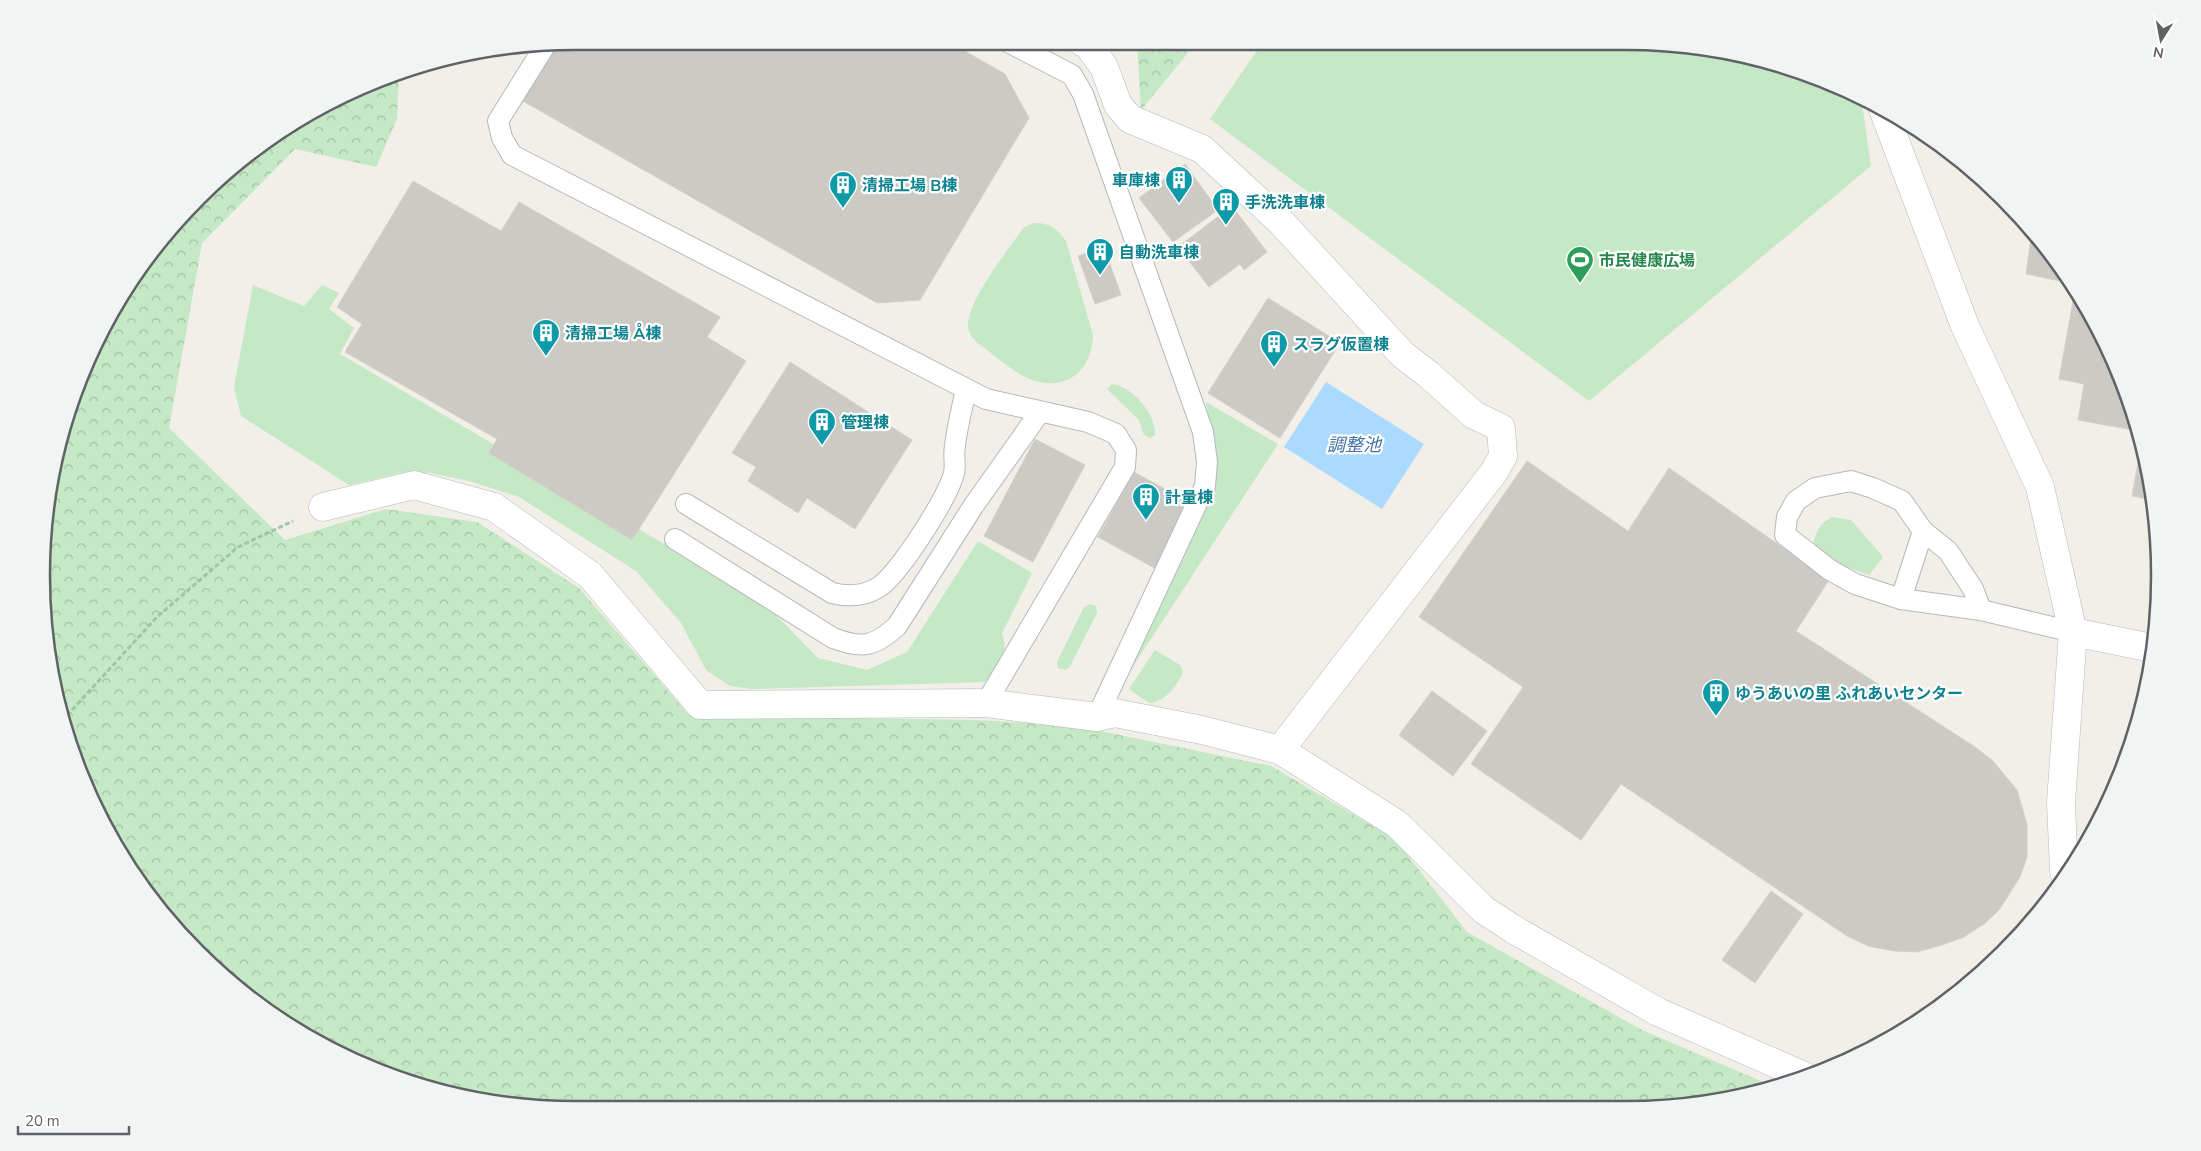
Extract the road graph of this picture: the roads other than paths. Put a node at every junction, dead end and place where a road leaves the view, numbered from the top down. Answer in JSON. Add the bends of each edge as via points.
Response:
{"nodes":[{"id":1,"x":1023,"y":50,"type":"edge"},
{"id":2,"x":1092,"y":50,"type":"edge"},
{"id":3,"x":542,"y":51,"type":"edge"},
{"id":4,"x":1886,"y":119,"type":"edge"},
{"id":5,"x":966,"y":390,"type":"junction"},
{"id":6,"x":1040,"y":412,"type":"junction"},
{"id":7,"x":686,"y":504,"type":"dead end"},
{"id":8,"x":323,"y":507,"type":"road end"},
{"id":9,"x":1923,"y":530,"type":"junction"},
{"id":10,"x":675,"y":539,"type":"dead end"},
{"id":11,"x":1900,"y":598,"type":"junction"},
{"id":12,"x":1981,"y":610,"type":"junction"},
{"id":13,"x":2072,"y":632,"type":"junction"},
{"id":14,"x":2146,"y":647,"type":"edge"},
{"id":15,"x":986,"y":703,"type":"junction"},
{"id":16,"x":1097,"y":717,"type":"junction"},
{"id":17,"x":1280,"y":750,"type":"junction"},
{"id":18,"x":2064,"y":864,"type":"edge"},
{"id":19,"x":1796,"y":1072,"type":"edge"}],
"edges":[{"from":1,"to":16,"type":"lane","via":[[1072,76],[1083,94],[1203,432],[1207,462],[1205,486]]},
{"from":2,"to":17,"type":"street","via":[[1104,67],[1118,105],[1130,119],[1202,149],[1282,223],[1402,354],[1474,415],[1502,428],[1503,456],[1494,472]]},
{"from":3,"to":5,"type":"lane","via":[[498,121],[502,138],[512,155]]},
{"from":4,"to":13,"type":"street","via":[[1965,326],[2040,486]]},
{"from":5,"to":6,"type":"lane","via":[[986,400]]},
{"from":5,"to":7,"type":"lane","via":[[948,493],[896,571],[880,586],[864,594],[845,596],[832,593]]},
{"from":6,"to":10,"type":"lane","via":[[974,505],[897,626],[869,645],[852,645],[833,638]]},
{"from":6,"to":15,"type":"lane","via":[[1088,422],[1116,434],[1126,450],[1125,467]]},
{"from":8,"to":15,"type":"street","via":[[414,485],[494,506],[590,576],[700,705]]},
{"from":9,"to":11,"type":"lane"},
{"from":9,"to":11,"type":"lane","via":[[1902,501],[1851,481],[1815,488],[1796,501],[1787,517],[1785,535],[1830,570],[1848,581]]},
{"from":9,"to":12,"type":"lane","via":[[1948,551]]},
{"from":11,"to":12,"type":"lane"},
{"from":12,"to":13,"type":"lane"},
{"from":13,"to":14,"type":"street"},
{"from":13,"to":18,"type":"street","via":[[2061,802]]},
{"from":15,"to":16,"type":"street"},
{"from":16,"to":17,"type":"street","via":[[1116,713]]},
{"from":17,"to":19,"type":"street","via":[[1397,824],[1484,910],[1658,1012]]}]}
